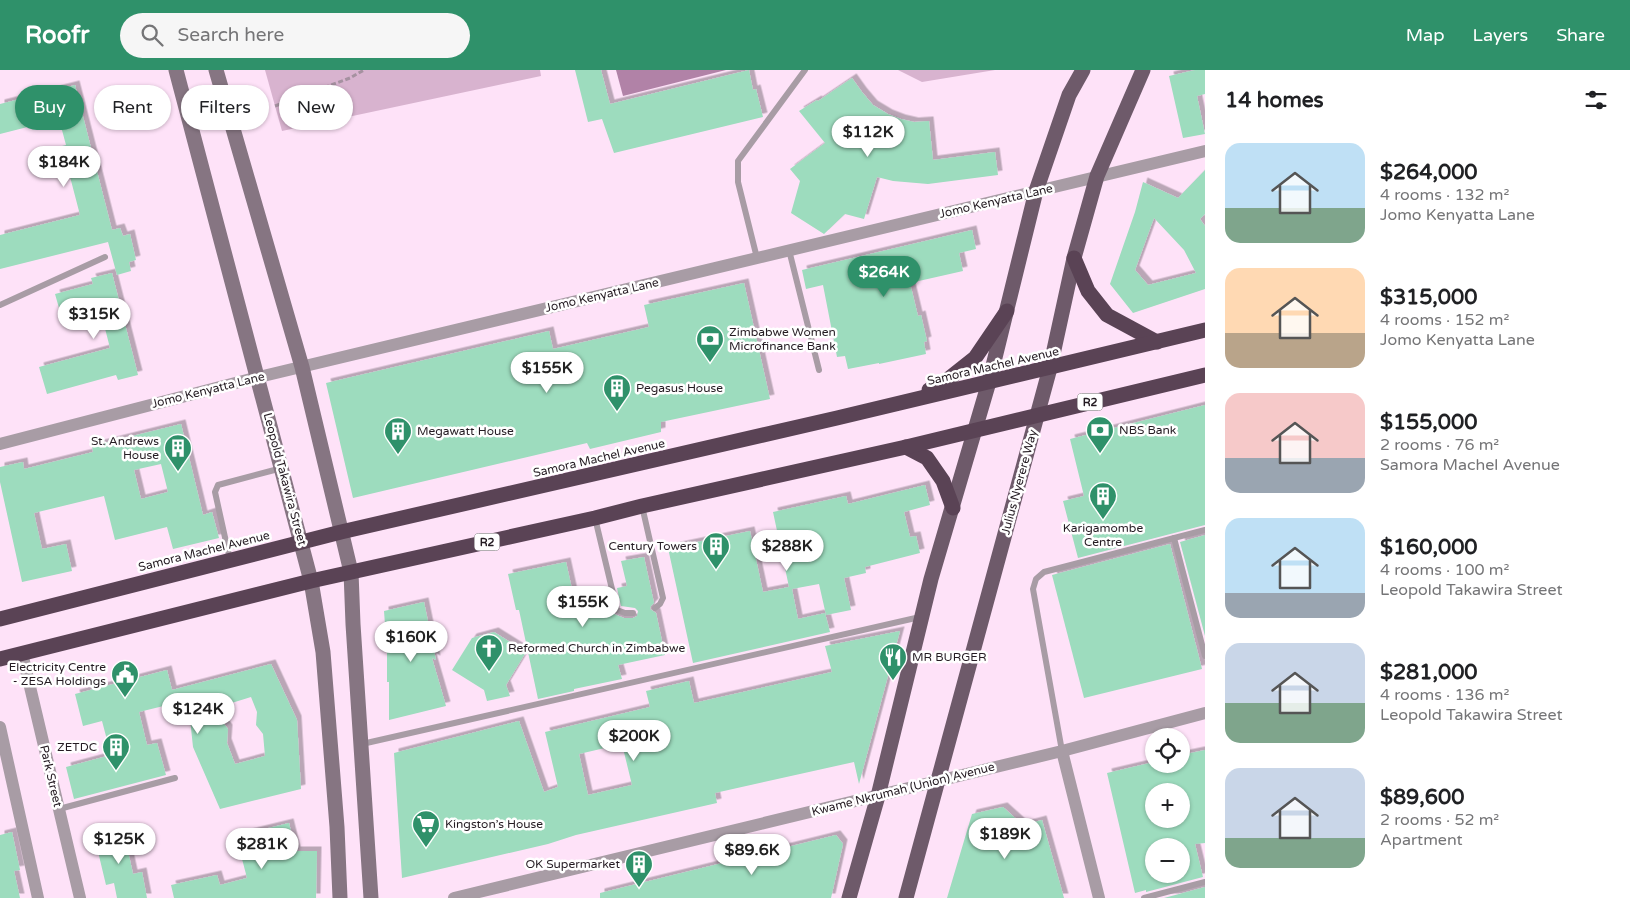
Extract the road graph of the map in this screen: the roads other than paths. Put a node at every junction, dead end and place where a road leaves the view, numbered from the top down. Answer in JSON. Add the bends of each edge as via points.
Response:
{"nodes":[{"id":1,"x":176,"y":70,"type":"edge"},
{"id":2,"x":216,"y":70,"type":"edge"},
{"id":3,"x":805,"y":70,"type":"edge"},
{"id":4,"x":1083,"y":70,"type":"edge"},
{"id":5,"x":1143,"y":70,"type":"edge"},
{"id":6,"x":1205,"y":151,"type":"edge"},
{"id":7,"x":1097,"y":176,"type":"junction"},
{"id":8,"x":1036,"y":191,"type":"junction"},
{"id":9,"x":789,"y":250,"type":"junction"},
{"id":10,"x":105,"y":257,"type":"dead end"},
{"id":11,"x":757,"y":258,"type":"junction"},
{"id":12,"x":1074,"y":258,"type":"junction"},
{"id":13,"x":0,"y":305,"type":"edge"},
{"id":14,"x":1007,"y":311,"type":"junction"},
{"id":15,"x":1205,"y":330,"type":"edge"},
{"id":16,"x":1157,"y":342,"type":"junction"},
{"id":17,"x":302,"y":367,"type":"junction"},
{"id":18,"x":1050,"y":368,"type":"junction"},
{"id":19,"x":819,"y":370,"type":"dead end"},
{"id":20,"x":1205,"y":375,"type":"edge"},
{"id":21,"x":258,"y":377,"type":"junction"},
{"id":22,"x":989,"y":382,"type":"junction"},
{"id":23,"x":907,"y":401,"type":"junction"},
{"id":24,"x":1038,"y":415,"type":"junction"},
{"id":25,"x":975,"y":430,"type":"junction"},
{"id":26,"x":0,"y":444,"type":"edge"},
{"id":27,"x":906,"y":447,"type":"junction"},
{"id":28,"x":283,"y":468,"type":"junction"},
{"id":29,"x":642,"y":506,"type":"junction"},
{"id":30,"x":953,"y":508,"type":"junction"},
{"id":31,"x":595,"y":518,"type":"junction"},
{"id":32,"x":1205,"y":530,"type":"edge"},
{"id":33,"x":342,"y":532,"type":"junction"},
{"id":34,"x":1174,"y":538,"type":"junction"},
{"id":35,"x":302,"y":542,"type":"junction"},
{"id":36,"x":230,"y":560,"type":"junction"},
{"id":37,"x":351,"y":572,"type":"junction"},
{"id":38,"x":311,"y":581,"type":"junction"},
{"id":39,"x":655,"y":608,"type":"dead end"},
{"id":40,"x":633,"y":613,"type":"dead end"},
{"id":41,"x":1,"y":616,"type":"edge"},
{"id":42,"x":923,"y":616,"type":"junction"},
{"id":43,"x":22,"y":653,"type":"junction"},
{"id":44,"x":1205,"y":656,"type":"edge"},
{"id":45,"x":0,"y":659,"type":"edge"},
{"id":46,"x":1205,"y":713,"type":"edge"},
{"id":47,"x":0,"y":727,"type":"edge"},
{"id":48,"x":360,"y":744,"type":"junction"},
{"id":49,"x":1062,"y":751,"type":"junction"},
{"id":50,"x":175,"y":778,"type":"dead end"},
{"id":51,"x":939,"y":780,"type":"junction"},
{"id":52,"x":878,"y":796,"type":"junction"},
{"id":53,"x":59,"y":809,"type":"junction"},
{"id":54,"x":1205,"y":882,"type":"edge"},
{"id":55,"x":38,"y":898,"type":"edge"},
{"id":56,"x":80,"y":898,"type":"edge"},
{"id":57,"x":340,"y":898,"type":"edge"},
{"id":58,"x":371,"y":898,"type":"edge"},
{"id":59,"x":454,"y":898,"type":"edge"},
{"id":60,"x":849,"y":898,"type":"edge"},
{"id":61,"x":906,"y":898,"type":"edge"},
{"id":62,"x":1099,"y":898,"type":"edge"},
{"id":63,"x":1144,"y":898,"type":"edge"}],
"edges":[{"from":1,"to":21,"type":"main road","name":"Leopold Takawira Street"},
{"from":2,"to":17,"type":"main road"},
{"from":3,"to":11,"type":"lane","via":[[738,161],[738,182]]},
{"from":4,"to":8,"type":"main road","via":[[1069,95]]},
{"from":5,"to":7,"type":"main road","name":"Julius Nyerere Way"},
{"from":6,"to":7,"type":"street","name":"Jomo Kenyatta Lane"},
{"from":7,"to":8,"type":"street","name":"Jomo Kenyatta Lane"},
{"from":7,"to":12,"type":"main road","name":"Julius Nyerere Way"},
{"from":8,"to":9,"type":"street","name":"Jomo Kenyatta Lane"},
{"from":8,"to":14,"type":"main road"},
{"from":9,"to":11,"type":"street","name":"Jomo Kenyatta Lane"},
{"from":9,"to":19,"type":"lane"},
{"from":10,"to":13,"type":"lane"},
{"from":11,"to":17,"type":"street","name":"Jomo Kenyatta Lane"},
{"from":12,"to":16,"type":"highway","via":[[1088,291],[1107,315]]},
{"from":12,"to":18,"type":"main road","name":"Julius Nyerere Way"},
{"from":14,"to":22,"type":"main road"},
{"from":14,"to":23,"type":"highway","via":[[975,358],[946,381]]},
{"from":15,"to":16,"type":"highway","name":"Samora Machel Avenue"},
{"from":16,"to":18,"type":"highway","name":"Samora Machel Avenue"},
{"from":17,"to":21,"type":"street","name":"Jomo Kenyatta Lane"},
{"from":17,"to":33,"type":"main road"},
{"from":18,"to":22,"type":"highway","name":"Samora Machel Avenue"},
{"from":18,"to":24,"type":"main road","name":"Julius Nyerere Way"},
{"from":20,"to":24,"type":"highway","number":"R2"},
{"from":21,"to":26,"type":"street","name":"Jomo Kenyatta Lane"},
{"from":21,"to":28,"type":"main road","name":"Leopold Takawira Street"},
{"from":22,"to":23,"type":"highway","name":"Samora Machel Avenue"},
{"from":22,"to":25,"type":"main road"},
{"from":23,"to":33,"type":"highway","name":"Samora Machel Avenue"},
{"from":24,"to":25,"type":"highway","number":"R2"},
{"from":24,"to":51,"type":"main road","name":"Julius Nyerere Way"},
{"from":25,"to":27,"type":"highway","number":"R2"},
{"from":25,"to":30,"type":"main road"},
{"from":27,"to":29,"type":"highway","number":"R2"},
{"from":27,"to":30,"type":"highway","via":[[927,458],[943,481]]},
{"from":28,"to":35,"type":"main road","name":"Leopold Takawira Street"},
{"from":28,"to":36,"type":"lane","via":[[218,485],[215,492]]},
{"from":29,"to":31,"type":"highway","number":"R2"},
{"from":29,"to":39,"type":"lane","via":[[663,598]]},
{"from":30,"to":42,"type":"main road"},
{"from":31,"to":37,"type":"highway","number":"R2"},
{"from":31,"to":40,"type":"lane","via":[[618,610]]},
{"from":32,"to":34,"type":"lane"},
{"from":33,"to":35,"type":"highway","name":"Samora Machel Avenue"},
{"from":33,"to":37,"type":"main road"},
{"from":34,"to":44,"type":"lane"},
{"from":34,"to":49,"type":"lane","via":[[1044,572],[1036,580],[1033,589]]},
{"from":35,"to":36,"type":"highway","name":"Samora Machel Avenue"},
{"from":35,"to":38,"type":"main road","name":"Leopold Takawira Street"},
{"from":36,"to":41,"type":"highway","name":"Samora Machel Avenue"},
{"from":37,"to":38,"type":"highway","number":"R2"},
{"from":37,"to":48,"type":"main road"},
{"from":38,"to":43,"type":"highway","number":"R2"},
{"from":38,"to":57,"type":"main road","name":"Leopold Takawira Street","via":[[323,652]]},
{"from":42,"to":48,"type":"lane"},
{"from":42,"to":52,"type":"main road"},
{"from":43,"to":45,"type":"highway","number":"R2"},
{"from":43,"to":53,"type":"street","name":"Park Street"},
{"from":46,"to":49,"type":"street","name":"Kwame Nkrumah (Union) Avenue"},
{"from":47,"to":55,"type":"street"},
{"from":48,"to":58,"type":"main road"},
{"from":49,"to":51,"type":"street","name":"Kwame Nkrumah (Union) Avenue"},
{"from":49,"to":62,"type":"street"},
{"from":50,"to":53,"type":"lane"},
{"from":51,"to":52,"type":"street","name":"Kwame Nkrumah (Union) Avenue"},
{"from":51,"to":61,"type":"main road","name":"Julius Nyerere Way"},
{"from":52,"to":59,"type":"street","name":"Kwame Nkrumah (Union) Avenue"},
{"from":52,"to":60,"type":"main road"},
{"from":53,"to":56,"type":"street","name":"Park Street"},
{"from":54,"to":63,"type":"lane"}]}
